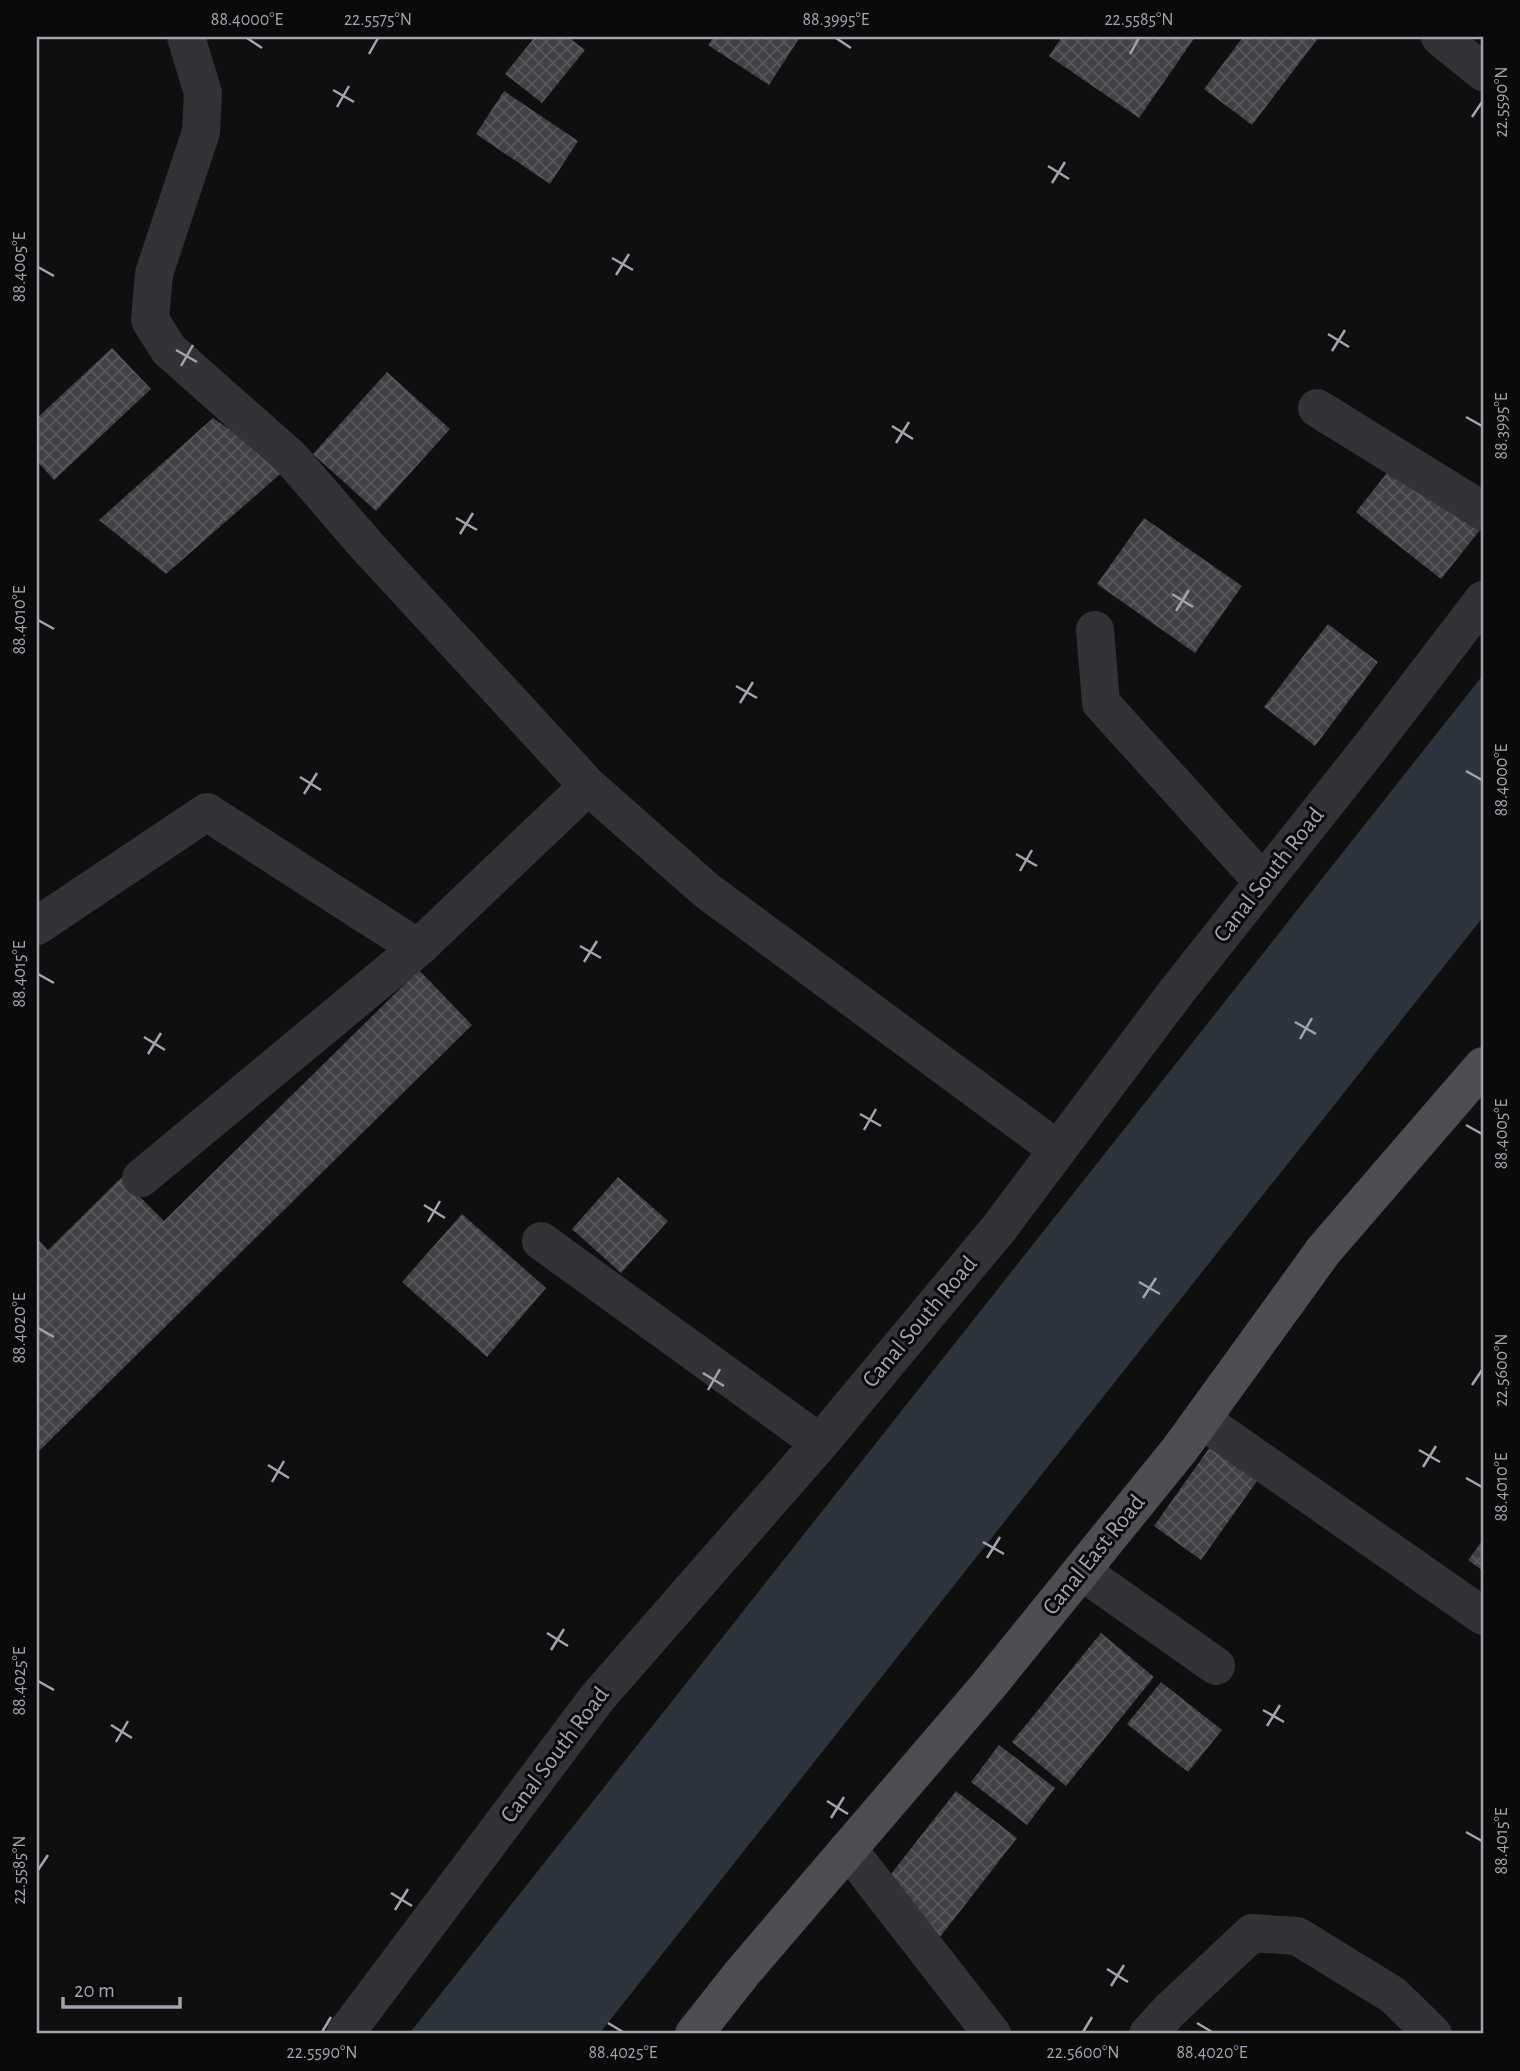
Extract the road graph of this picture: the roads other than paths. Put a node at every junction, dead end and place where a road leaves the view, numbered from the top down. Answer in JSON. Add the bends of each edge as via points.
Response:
{"nodes":[{"id":1,"x":186,"y":37,"type":"edge"},
{"id":2,"x":1440,"y":37,"type":"edge"},
{"id":3,"x":1483,"y":72,"type":"edge"},
{"id":4,"x":1317,"y":408,"type":"dead end"},
{"id":5,"x":1483,"y":511,"type":"edge"},
{"id":6,"x":1483,"y":600,"type":"edge"},
{"id":7,"x":1095,"y":630,"type":"dead end"},
{"id":8,"x":588,"y":786,"type":"junction"},
{"id":9,"x":1263,"y":882,"type":"junction"},
{"id":10,"x":37,"y":926,"type":"edge"},
{"id":11,"x":418,"y":948,"type":"junction"},
{"id":12,"x":1483,"y":1066,"type":"edge"},
{"id":13,"x":1058,"y":1150,"type":"junction"},
{"id":14,"x":141,"y":1178,"type":"dead end"},
{"id":15,"x":541,"y":1241,"type":"dead end"},
{"id":16,"x":1202,"y":1420,"type":"junction"},
{"id":17,"x":820,"y":1443,"type":"junction"},
{"id":18,"x":1081,"y":1571,"type":"junction"},
{"id":19,"x":1483,"y":1616,"type":"edge"},
{"id":20,"x":1216,"y":1666,"type":"dead end"},
{"id":21,"x":848,"y":1849,"type":"junction"},
{"id":22,"x":345,"y":2034,"type":"edge"},
{"id":23,"x":694,"y":2034,"type":"edge"},
{"id":24,"x":992,"y":2034,"type":"edge"},
{"id":25,"x":1148,"y":2034,"type":"edge"},
{"id":26,"x":1433,"y":2034,"type":"edge"}],
"edges":[{"from":1,"to":8,"type":"street","via":[[203,93],[201,132],[154,274],[150,320],[169,350],[291,458]]},
{"from":2,"to":3,"type":"street"},
{"from":4,"to":5,"type":"street"},
{"from":6,"to":9,"type":"street","name":"Canal South Road"},
{"from":7,"to":9,"type":"street","via":[[1101,703]]},
{"from":8,"to":11,"type":"street"},
{"from":8,"to":13,"type":"street","via":[[706,890]]},
{"from":9,"to":13,"type":"street","name":"Canal South Road"},
{"from":10,"to":11,"type":"street","via":[[207,812]]},
{"from":11,"to":14,"type":"street"},
{"from":12,"to":16,"type":"main road","name":"Canal East Road","via":[[1324,1250]]},
{"from":13,"to":17,"type":"street","name":"Canal South Road","via":[[1000,1227]]},
{"from":15,"to":17,"type":"street"},
{"from":16,"to":18,"type":"main road","name":"Canal East Road"},
{"from":16,"to":19,"type":"street"},
{"from":17,"to":22,"type":"street","name":"Canal South Road","via":[[597,1698]]},
{"from":18,"to":20,"type":"street"},
{"from":18,"to":21,"type":"main road","name":"Canal East Road"},
{"from":21,"to":23,"type":"main road","name":"Canal East Road"},
{"from":21,"to":24,"type":"street"},
{"from":25,"to":26,"type":"street","via":[[1252,1933],[1297,1936],[1393,1995]]}]}
